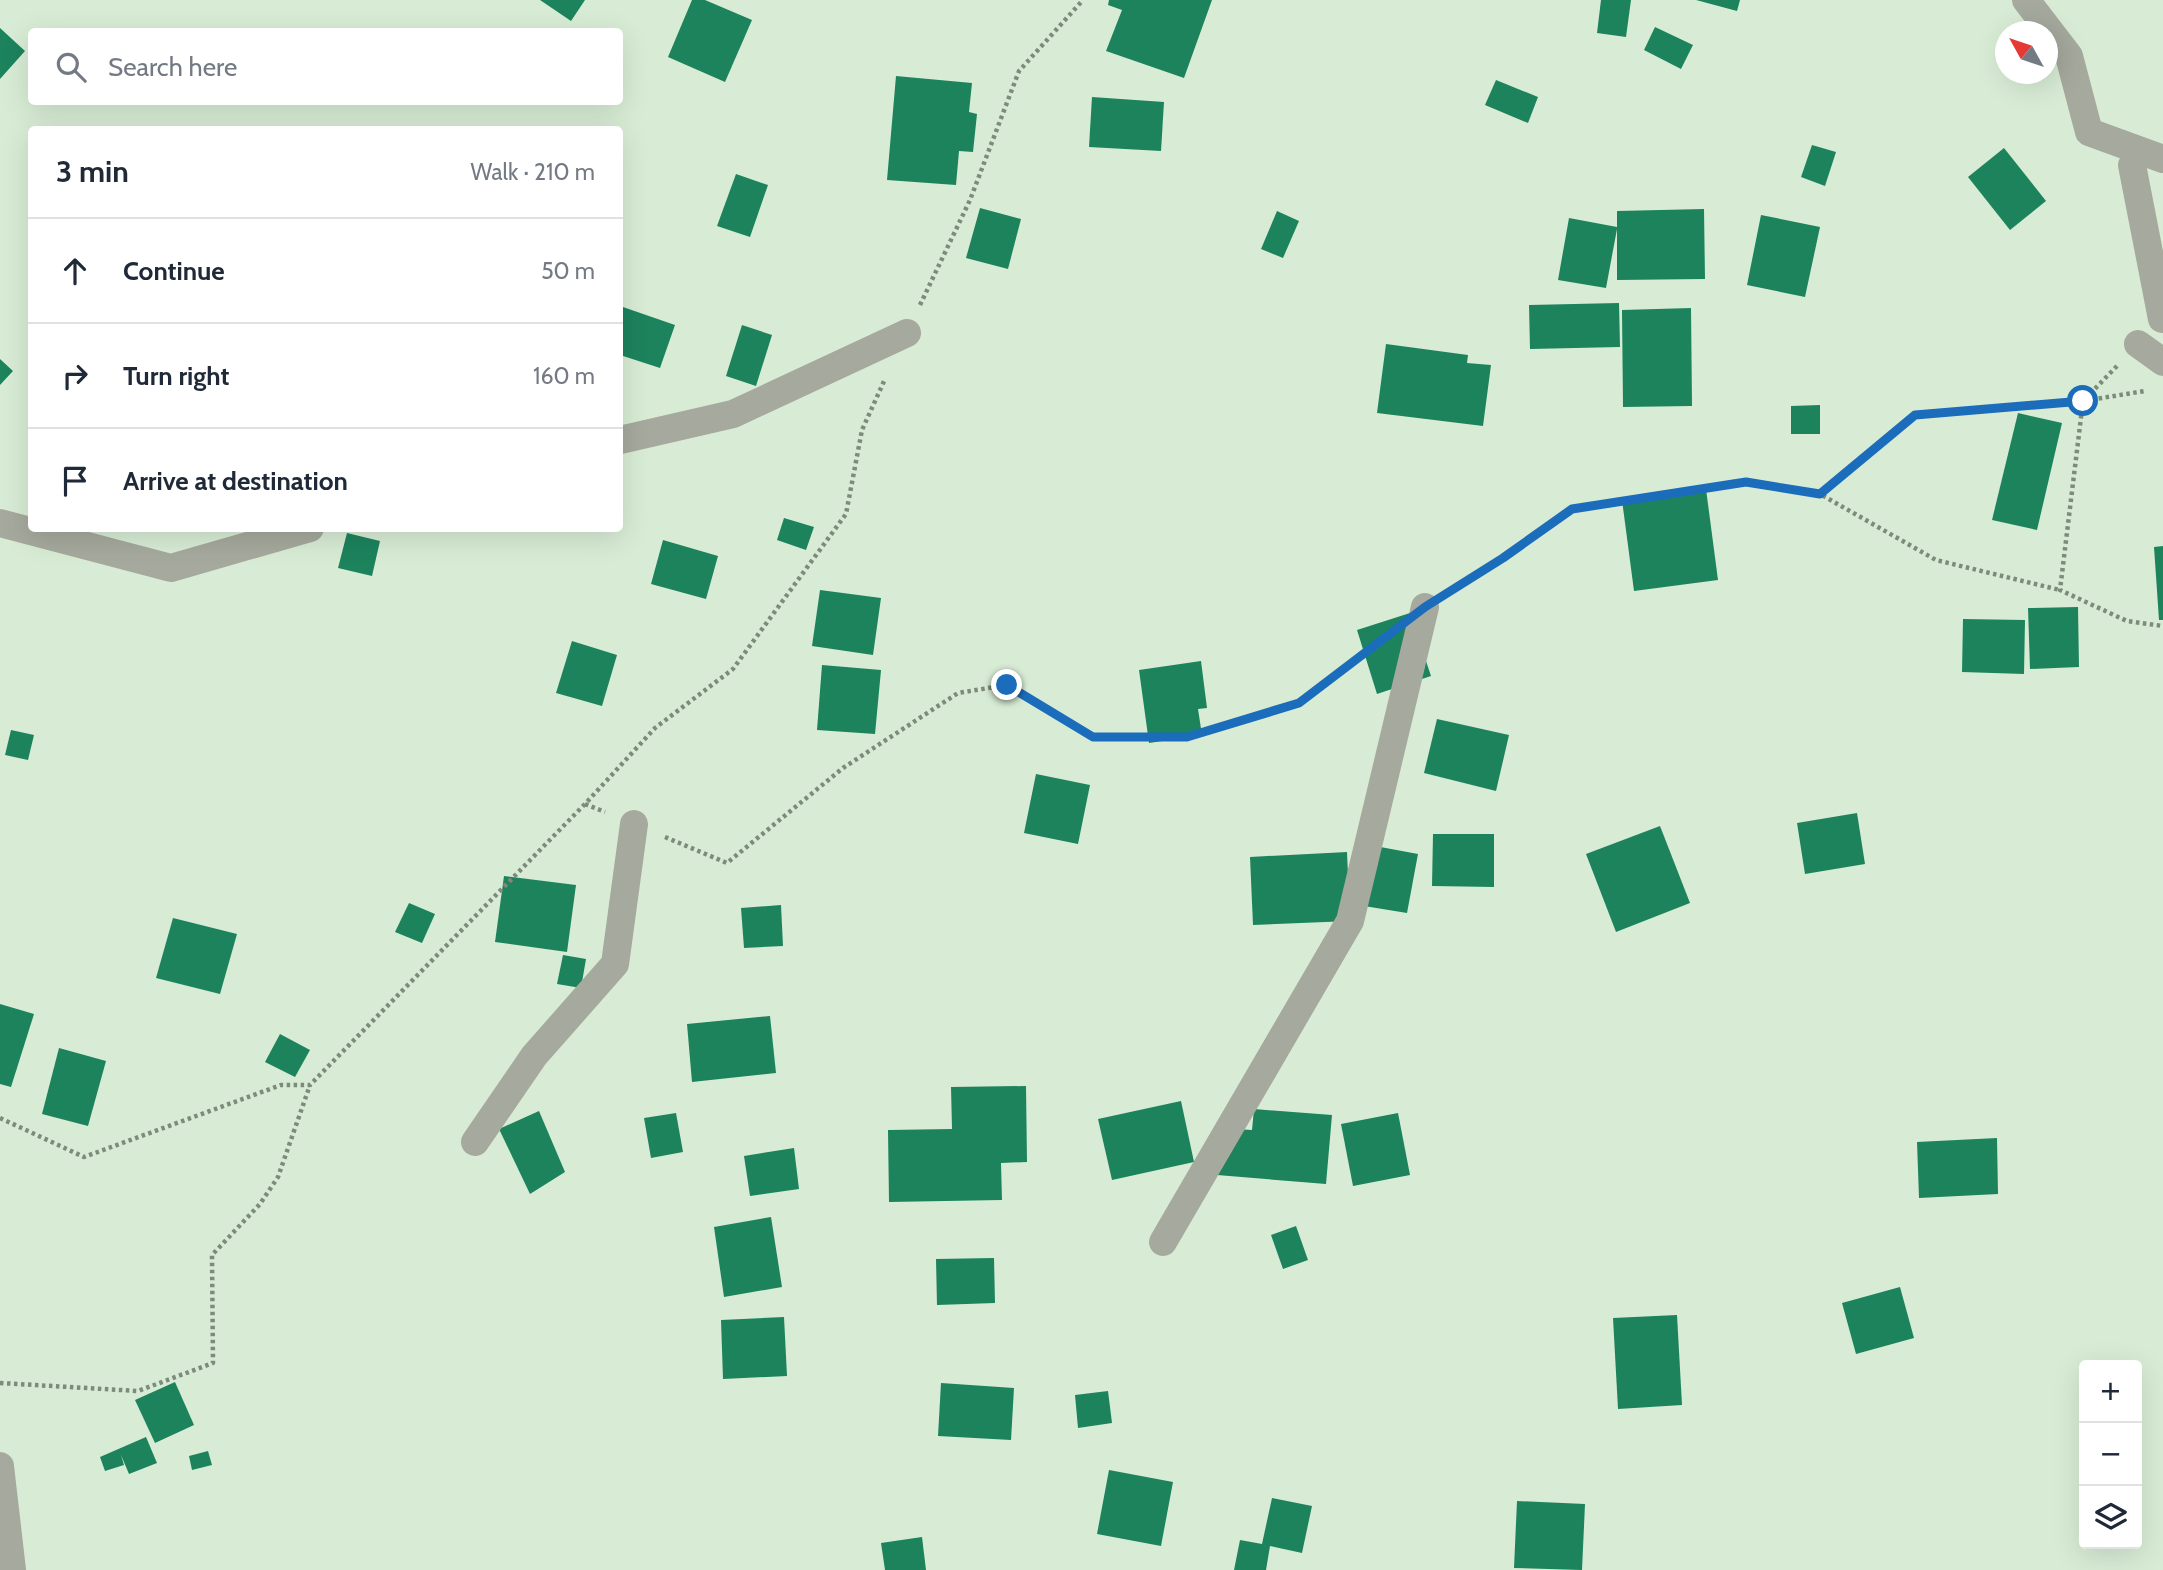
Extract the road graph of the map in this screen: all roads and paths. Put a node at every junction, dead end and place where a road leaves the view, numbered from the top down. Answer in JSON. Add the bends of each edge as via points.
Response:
{"nodes":[{"id":1,"x":1083,"y":0,"type":"edge"},
{"id":2,"x":2025,"y":0,"type":"edge"},
{"id":3,"x":2163,"y":159,"type":"edge"},
{"id":4,"x":2132,"y":165,"type":"dead end"},
{"id":5,"x":2162,"y":319,"type":"edge"},
{"id":6,"x":907,"y":333,"type":"junction"},
{"id":7,"x":2138,"y":344,"type":"joint"},
{"id":8,"x":2163,"y":362,"type":"edge"},
{"id":9,"x":2150,"y":390,"type":"dead end"},
{"id":10,"x":2083,"y":401,"type":"junction"},
{"id":11,"x":623,"y":438,"type":"edge"},
{"id":12,"x":1820,"y":494,"type":"junction"},
{"id":13,"x":0,"y":523,"type":"edge"},
{"id":14,"x":28,"y":530,"type":"edge"},
{"id":15,"x":34,"y":532,"type":"edge"},
{"id":16,"x":296,"y":532,"type":"edge"},
{"id":17,"x":2060,"y":590,"type":"junction"},
{"id":18,"x":1425,"y":607,"type":"joint"},
{"id":19,"x":2163,"y":626,"type":"edge"},
{"id":20,"x":1383,"y":639,"type":"dead end"},
{"id":21,"x":585,"y":804,"type":"junction"},
{"id":22,"x":634,"y":824,"type":"junction"},
{"id":23,"x":310,"y":1085,"type":"junction"},
{"id":24,"x":0,"y":1118,"type":"edge"},
{"id":25,"x":475,"y":1142,"type":"dead end"},
{"id":26,"x":1163,"y":1242,"type":"dead end"},
{"id":27,"x":0,"y":1383,"type":"edge"},
{"id":28,"x":0,"y":1466,"type":"edge"},
{"id":29,"x":12,"y":1570,"type":"edge"}],
"edges":[{"from":1,"to":6,"type":"path","via":[[1019,71],[970,200]]},
{"from":2,"to":3,"type":"street","via":[[2069,56],[2090,132]]},
{"from":4,"to":5,"type":"street"},
{"from":6,"to":11,"type":"street","via":[[733,414]]},
{"from":6,"to":21,"type":"path","via":[[862,430],[846,514],[733,669],[655,728]]},
{"from":7,"to":8,"type":"street"},
{"from":7,"to":10,"type":"path"},
{"from":9,"to":10,"type":"path"},
{"from":10,"to":12,"type":"path","via":[[1915,415]]},
{"from":10,"to":17,"type":"path"},
{"from":12,"to":17,"type":"path","via":[[1936,561]]},
{"from":12,"to":18,"type":"path","via":[[1746,482],[1572,509]]},
{"from":13,"to":14,"type":"street"},
{"from":15,"to":16,"type":"street","via":[[171,568]]},
{"from":17,"to":19,"type":"path","via":[[2127,621]]},
{"from":18,"to":26,"type":"street","via":[[1350,921]]},
{"from":20,"to":22,"type":"path","via":[[1299,703],[1187,737],[1093,737],[1007,685],[958,693],[843,768],[727,863]]},
{"from":21,"to":22,"type":"path"},
{"from":21,"to":23,"type":"path"},
{"from":22,"to":25,"type":"street","via":[[615,964],[534,1056]]},
{"from":23,"to":24,"type":"path","via":[[281,1085],[84,1157]]},
{"from":23,"to":27,"type":"path","via":[[278,1177],[260,1204],[212,1255],[213,1363],[138,1391]]},
{"from":28,"to":29,"type":"street"}]}
